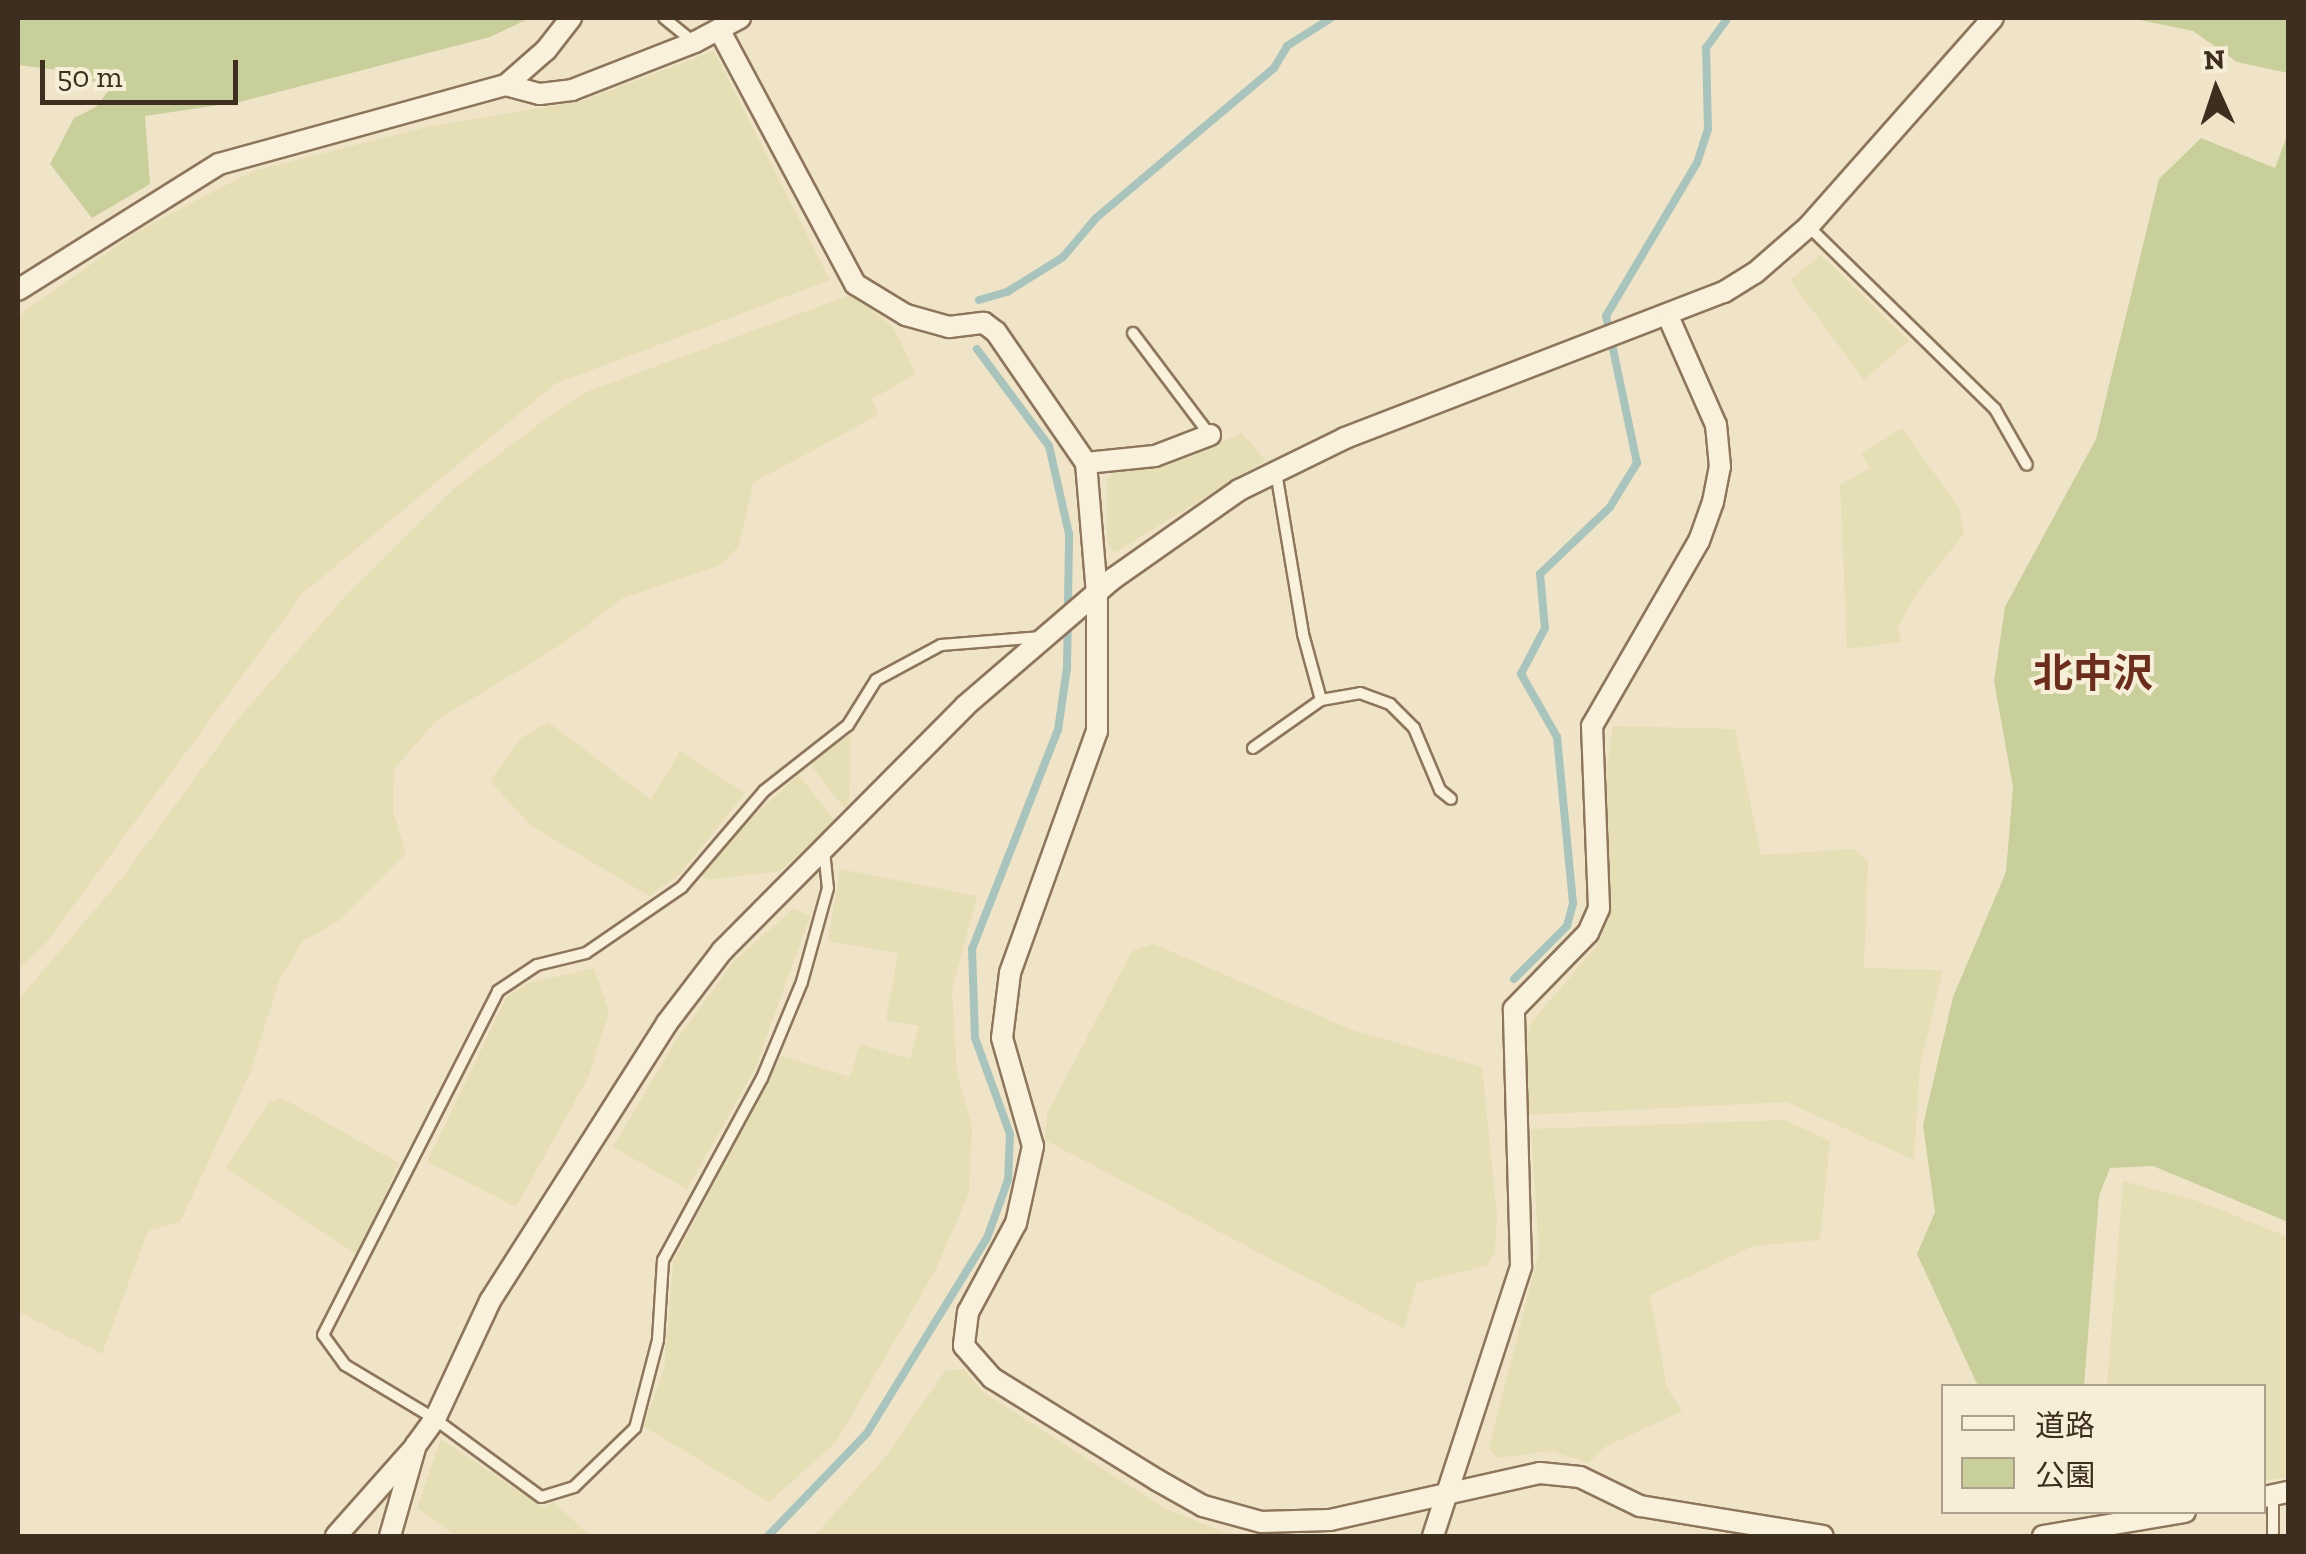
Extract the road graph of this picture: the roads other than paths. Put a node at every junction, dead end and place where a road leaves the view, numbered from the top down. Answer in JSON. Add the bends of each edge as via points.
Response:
{"nodes":[{"id":1,"x":570,"y":18,"type":"edge"},
{"id":2,"x":664,"y":18,"type":"edge"},
{"id":3,"x":740,"y":18,"type":"edge"},
{"id":4,"x":1992,"y":18,"type":"edge"},
{"id":5,"x":720,"y":30,"type":"junction"},
{"id":6,"x":695,"y":42,"type":"junction"},
{"id":7,"x":506,"y":85,"type":"junction"},
{"id":8,"x":1808,"y":227,"type":"junction"},
{"id":9,"x":18,"y":290,"type":"edge"},
{"id":10,"x":1667,"y":314,"type":"junction"},
{"id":11,"x":1133,"y":333,"type":"dead end"},
{"id":12,"x":1210,"y":435,"type":"joint"},
{"id":13,"x":1086,"y":463,"type":"junction"},
{"id":14,"x":2027,"y":464,"type":"dead end"},
{"id":15,"x":1276,"y":470,"type":"junction"},
{"id":16,"x":1097,"y":594,"type":"junction"},
{"id":17,"x":1048,"y":636,"type":"junction"},
{"id":18,"x":1321,"y":700,"type":"junction"},
{"id":19,"x":1253,"y":748,"type":"dead end"},
{"id":20,"x":1452,"y":799,"type":"dead end"},
{"id":21,"x":824,"y":847,"type":"junction"},
{"id":22,"x":435,"y":1418,"type":"junction"},
{"id":23,"x":416,"y":1445,"type":"junction"},
{"id":24,"x":1450,"y":1492,"type":"junction"},
{"id":25,"x":2275,"y":1495,"type":"edge"},
{"id":26,"x":2171,"y":1514,"type":"edge"},
{"id":27,"x":336,"y":1536,"type":"edge"},
{"id":28,"x":390,"y":1536,"type":"edge"},
{"id":29,"x":1434,"y":1536,"type":"edge"},
{"id":30,"x":1822,"y":1536,"type":"edge"},
{"id":31,"x":2043,"y":1536,"type":"edge"},
{"id":32,"x":2272,"y":1536,"type":"edge"}],
"edges":[{"from":1,"to":7,"type":"street"},
{"from":2,"to":6,"type":"lane"},
{"from":3,"to":5,"type":"street"},
{"from":4,"to":8,"type":"street"},
{"from":5,"to":6,"type":"street"},
{"from":5,"to":13,"type":"street","via":[[855,284],[906,315],[949,327],[984,323],[996,332]]},
{"from":6,"to":7,"type":"street","via":[[572,90],[540,94]]},
{"from":7,"to":9,"type":"street","via":[[218,164]]},
{"from":8,"to":10,"type":"street","via":[[1739,282]]},
{"from":8,"to":14,"type":"lane","via":[[1995,409]]},
{"from":10,"to":15,"type":"street","via":[[1468,388]]},
{"from":10,"to":24,"type":"street","via":[[1716,425],[1717,484],[1699,541],[1592,726],[1599,908],[1588,933],[1514,1009],[1521,1266]]},
{"from":11,"to":12,"type":"lane"},
{"from":12,"to":13,"type":"street","via":[[1168,453]]},
{"from":13,"to":16,"type":"street"},
{"from":15,"to":16,"type":"street"},
{"from":15,"to":18,"type":"lane"},
{"from":16,"to":17,"type":"street"},
{"from":16,"to":24,"type":"street","via":[[1097,731],[1002,1007],[1006,1060],[1033,1146],[1027,1187],[1016,1223],[968,1312],[964,1346],[992,1378],[1202,1506],[1260,1522],[1330,1520]]},
{"from":17,"to":21,"type":"street","via":[[965,706]]},
{"from":17,"to":22,"type":"lane","via":[[942,645],[876,680],[848,725],[764,791],[682,887],[586,954],[537,965],[498,991],[323,1335],[346,1365]]},
{"from":18,"to":19,"type":"lane"},
{"from":18,"to":20,"type":"lane","via":[[1360,694],[1390,704],[1414,728],[1440,790]]},
{"from":21,"to":22,"type":"street","via":[[722,950],[667,1023],[490,1301]]},
{"from":21,"to":22,"type":"lane","via":[[828,888],[802,982],[762,1078],[663,1260],[658,1340],[636,1428],[574,1487],[541,1497]]},
{"from":22,"to":23,"type":"street"},
{"from":23,"to":27,"type":"street"},
{"from":23,"to":28,"type":"street"},
{"from":24,"to":29,"type":"street"},
{"from":24,"to":30,"type":"street","via":[[1540,1472],[1580,1478],[1640,1506]]},
{"from":25,"to":32,"type":"lane"},
{"from":26,"to":31,"type":"street"}]}
